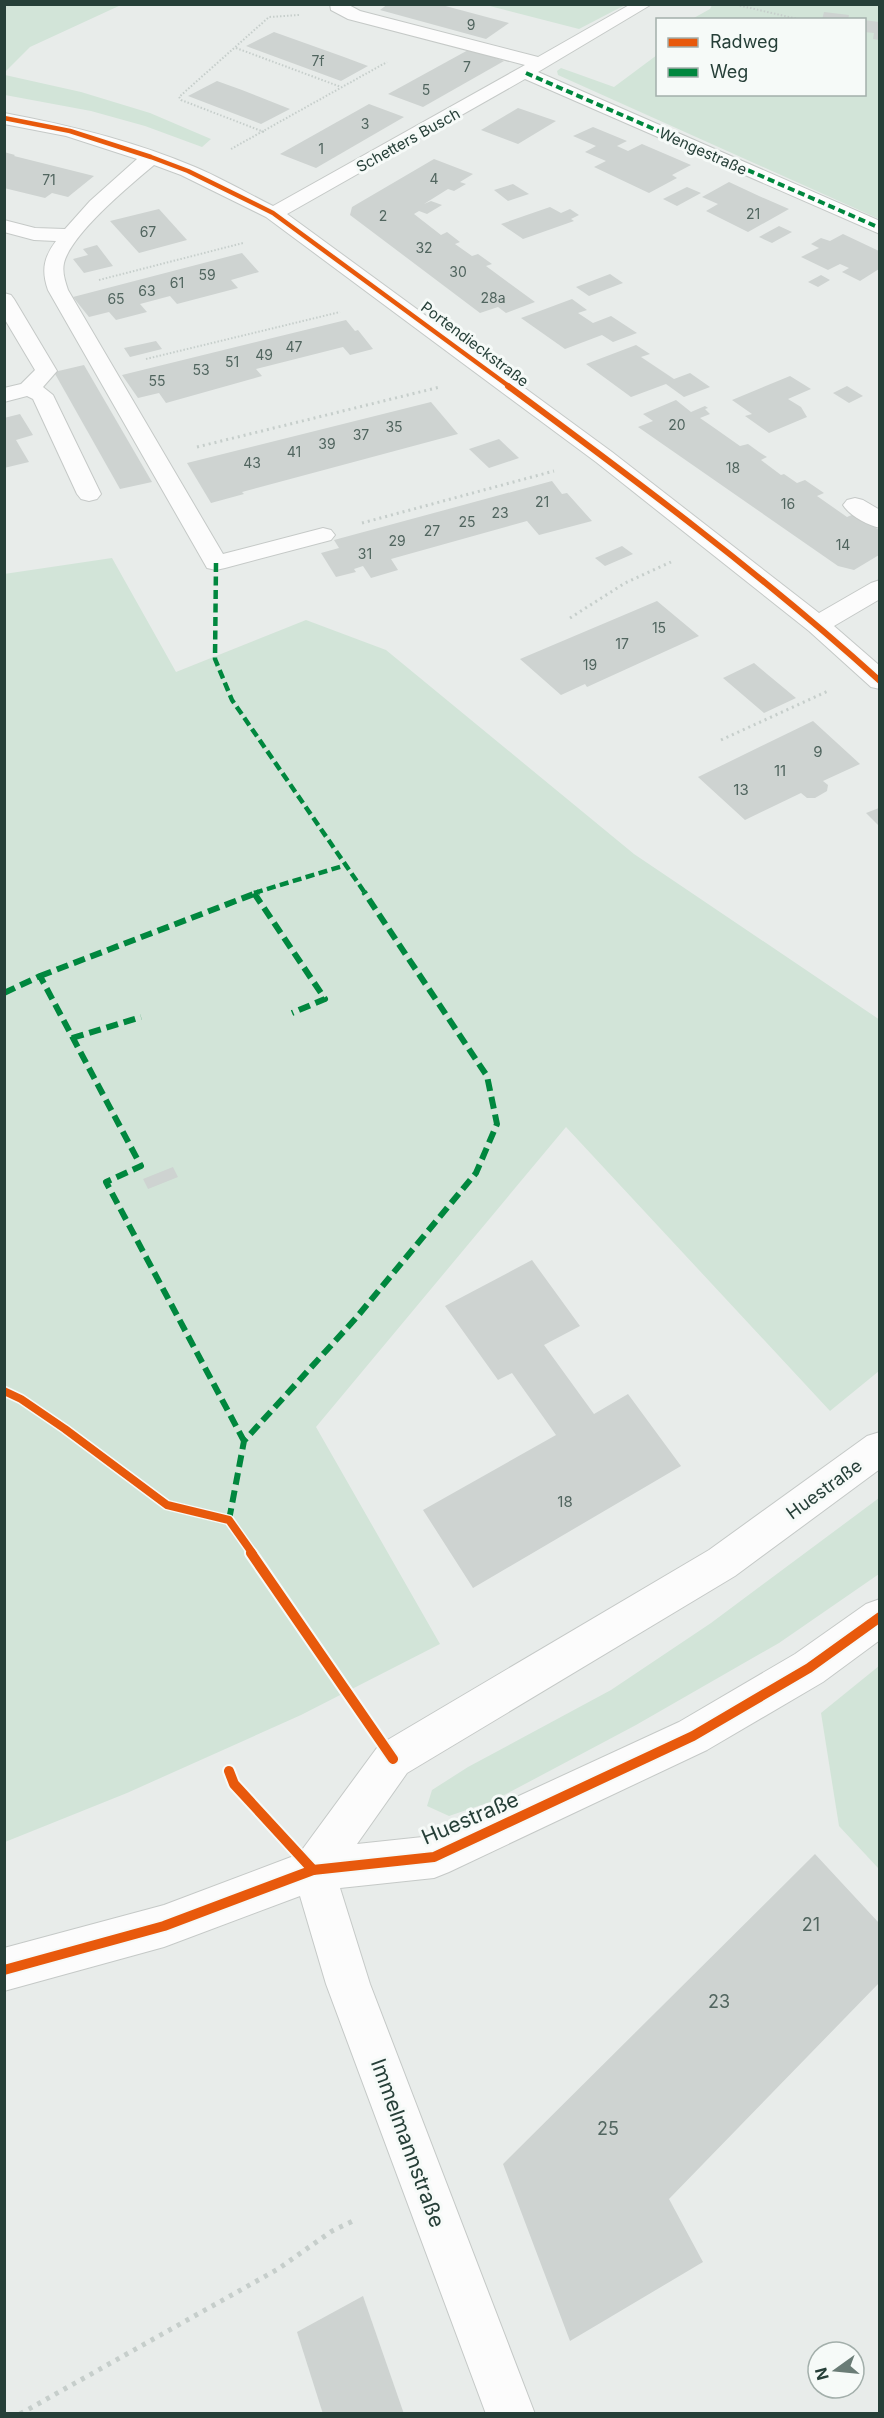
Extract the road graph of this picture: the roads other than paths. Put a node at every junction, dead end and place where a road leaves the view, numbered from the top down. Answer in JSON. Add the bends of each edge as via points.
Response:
{"nodes":[{"id":1,"x":644,"y":4,"type":"edge"},
{"id":2,"x":337,"y":6,"type":"edge"},
{"id":3,"x":534,"y":69,"type":"junction"},
{"id":4,"x":4,"y":118,"type":"edge"},
{"id":5,"x":150,"y":157,"type":"junction"},
{"id":6,"x":273,"y":213,"type":"junction"},
{"id":7,"x":4,"y":226,"type":"edge"},
{"id":8,"x":879,"y":228,"type":"edge"},
{"id":9,"x":71,"y":235,"type":"junction"},
{"id":10,"x":4,"y":299,"type":"edge"},
{"id":11,"x":29,"y":389,"type":"junction"},
{"id":12,"x":4,"y":395,"type":"edge"},
{"id":13,"x":89,"y":494,"type":"dead end"},
{"id":14,"x":855,"y":505,"type":"dead end"},
{"id":15,"x":879,"y":521,"type":"edge"},
{"id":16,"x":323,"y":535,"type":"road end"},
{"id":17,"x":879,"y":588,"type":"edge"},
{"id":18,"x":818,"y":625,"type":"junction"},
{"id":19,"x":875,"y":677,"type":"edge"},
{"id":20,"x":879,"y":1448,"type":"edge"},
{"id":21,"x":879,"y":1617,"type":"edge"},
{"id":22,"x":313,"y":1870,"type":"junction"},
{"id":23,"x":4,"y":1970,"type":"edge"},
{"id":24,"x":511,"y":2414,"type":"edge"}],
"edges":[{"from":1,"to":3,"type":"street","name":"Schetters Busch"},
{"from":2,"to":3,"type":"street","via":[[354,15]]},
{"from":3,"to":6,"type":"street","name":"Schetters Busch"},
{"from":3,"to":8,"type":"street","name":"Wengestraße"},
{"from":4,"to":5,"type":"street","name":"Portendieckstraße","via":[[70,131]]},
{"from":5,"to":6,"type":"street","name":"Portendieckstraße","via":[[188,171]]},
{"from":5,"to":9,"type":"street"},
{"from":6,"to":18,"type":"street","name":"Portendieckstraße","via":[[604,457]]},
{"from":7,"to":9,"type":"street","via":[[34,234]]},
{"from":9,"to":16,"type":"street","via":[[55,257],[52,273],[58,290],[216,563]]},
{"from":10,"to":11,"type":"street","via":[[46,371]]},
{"from":11,"to":12,"type":"street"},
{"from":11,"to":13,"type":"street","via":[[42,395]]},
{"from":14,"to":15,"type":"street"},
{"from":17,"to":18,"type":"street"},
{"from":18,"to":19,"type":"street","name":"Portendieckstraße"},
{"from":20,"to":22,"type":"street","name":"Huestraße","via":[[722,1563],[393,1760]]},
{"from":21,"to":22,"type":"street","name":"Huestraße","via":[[809,1668],[703,1730],[434,1857]]},
{"from":22,"to":23,"type":"street","name":"Huestraße","via":[[164,1926]]},
{"from":22,"to":24,"type":"street","name":"Immelmannstraße","via":[[348,1984]]}]}
